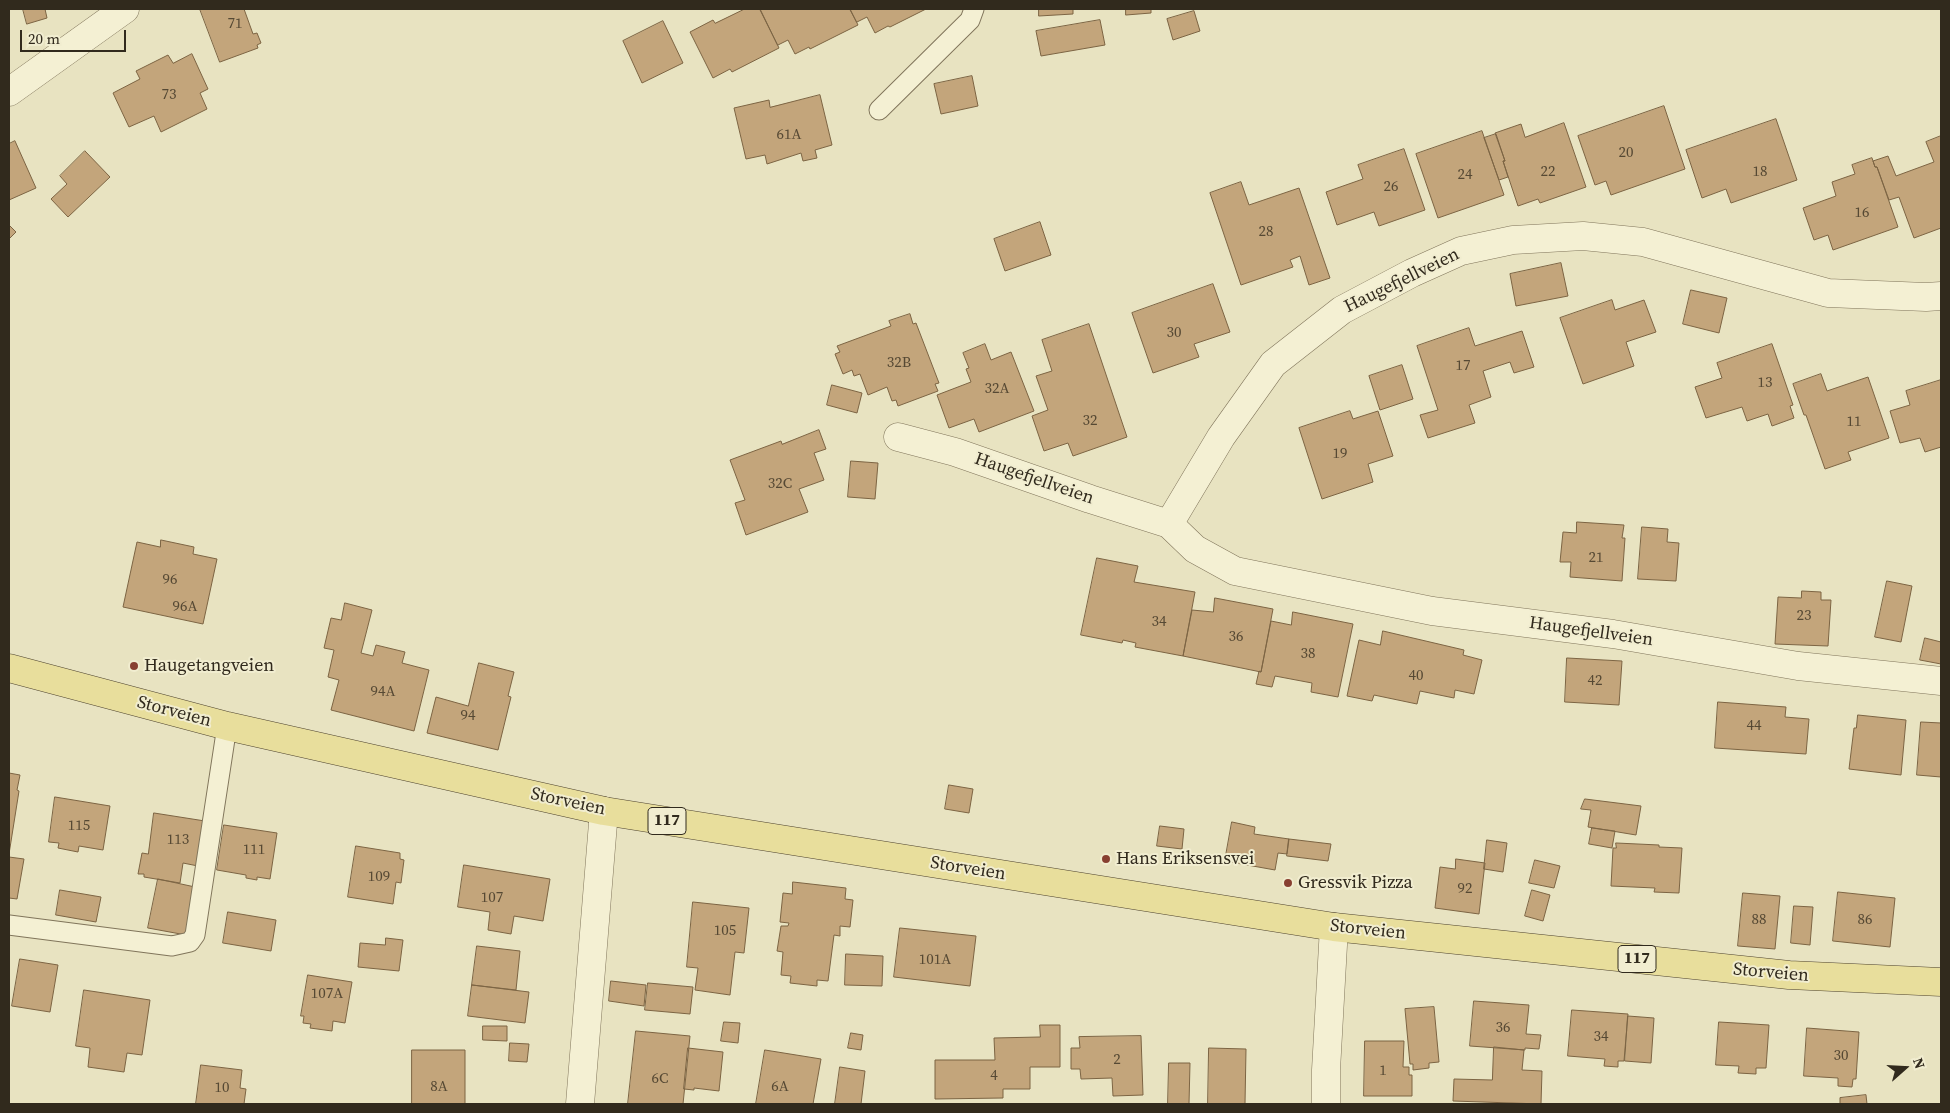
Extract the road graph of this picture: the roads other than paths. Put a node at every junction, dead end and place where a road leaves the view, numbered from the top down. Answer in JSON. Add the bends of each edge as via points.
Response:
{"nodes":[{"id":1,"x":125,"y":9,"type":"edge"},
{"id":2,"x":974,"y":9,"type":"edge"},
{"id":3,"x":9,"y":92,"type":"edge"},
{"id":4,"x":879,"y":110,"type":"dead end"},
{"id":5,"x":1941,"y":296,"type":"edge"},
{"id":6,"x":898,"y":437,"type":"dead end"},
{"id":7,"x":1168,"y":524,"type":"junction"},
{"id":8,"x":9,"y":668,"type":"edge"},
{"id":9,"x":1941,"y":681,"type":"edge"},
{"id":10,"x":227,"y":726,"type":"junction"},
{"id":11,"x":604,"y":811,"type":"junction"},
{"id":12,"x":9,"y":925,"type":"edge"},
{"id":13,"x":1334,"y":927,"type":"junction"},
{"id":14,"x":1941,"y":982,"type":"edge"},
{"id":15,"x":580,"y":1104,"type":"edge"},
{"id":16,"x":1326,"y":1104,"type":"edge"}],
"edges":[{"from":1,"to":3,"type":"street"},
{"from":2,"to":4,"type":"lane","via":[[970,20]]},
{"from":5,"to":7,"type":"street","name":"Haugefjellveien","via":[[1828,293],[1643,242],[1583,236],[1513,240],[1461,251],[1342,310],[1273,364],[1221,437]]},
{"from":6,"to":7,"type":"street","name":"Haugefjellveien","via":[[955,452]]},
{"from":7,"to":9,"type":"street","name":"Haugefjellveien","via":[[1195,549],[1235,571],[1414,607],[1613,634],[1798,666]]},
{"from":8,"to":10,"type":"main road","name":"Storveien","number":"117"},
{"from":10,"to":11,"type":"main road","name":"Storveien","number":"117"},
{"from":10,"to":12,"type":"lane","via":[[195,935],[190,942],[172,946]]},
{"from":11,"to":13,"type":"main road","name":"Storveien","number":"117"},
{"from":11,"to":15,"type":"street"},
{"from":13,"to":14,"type":"main road","name":"Storveien","number":"117","via":[[1789,975]]},
{"from":13,"to":16,"type":"street"}]}
